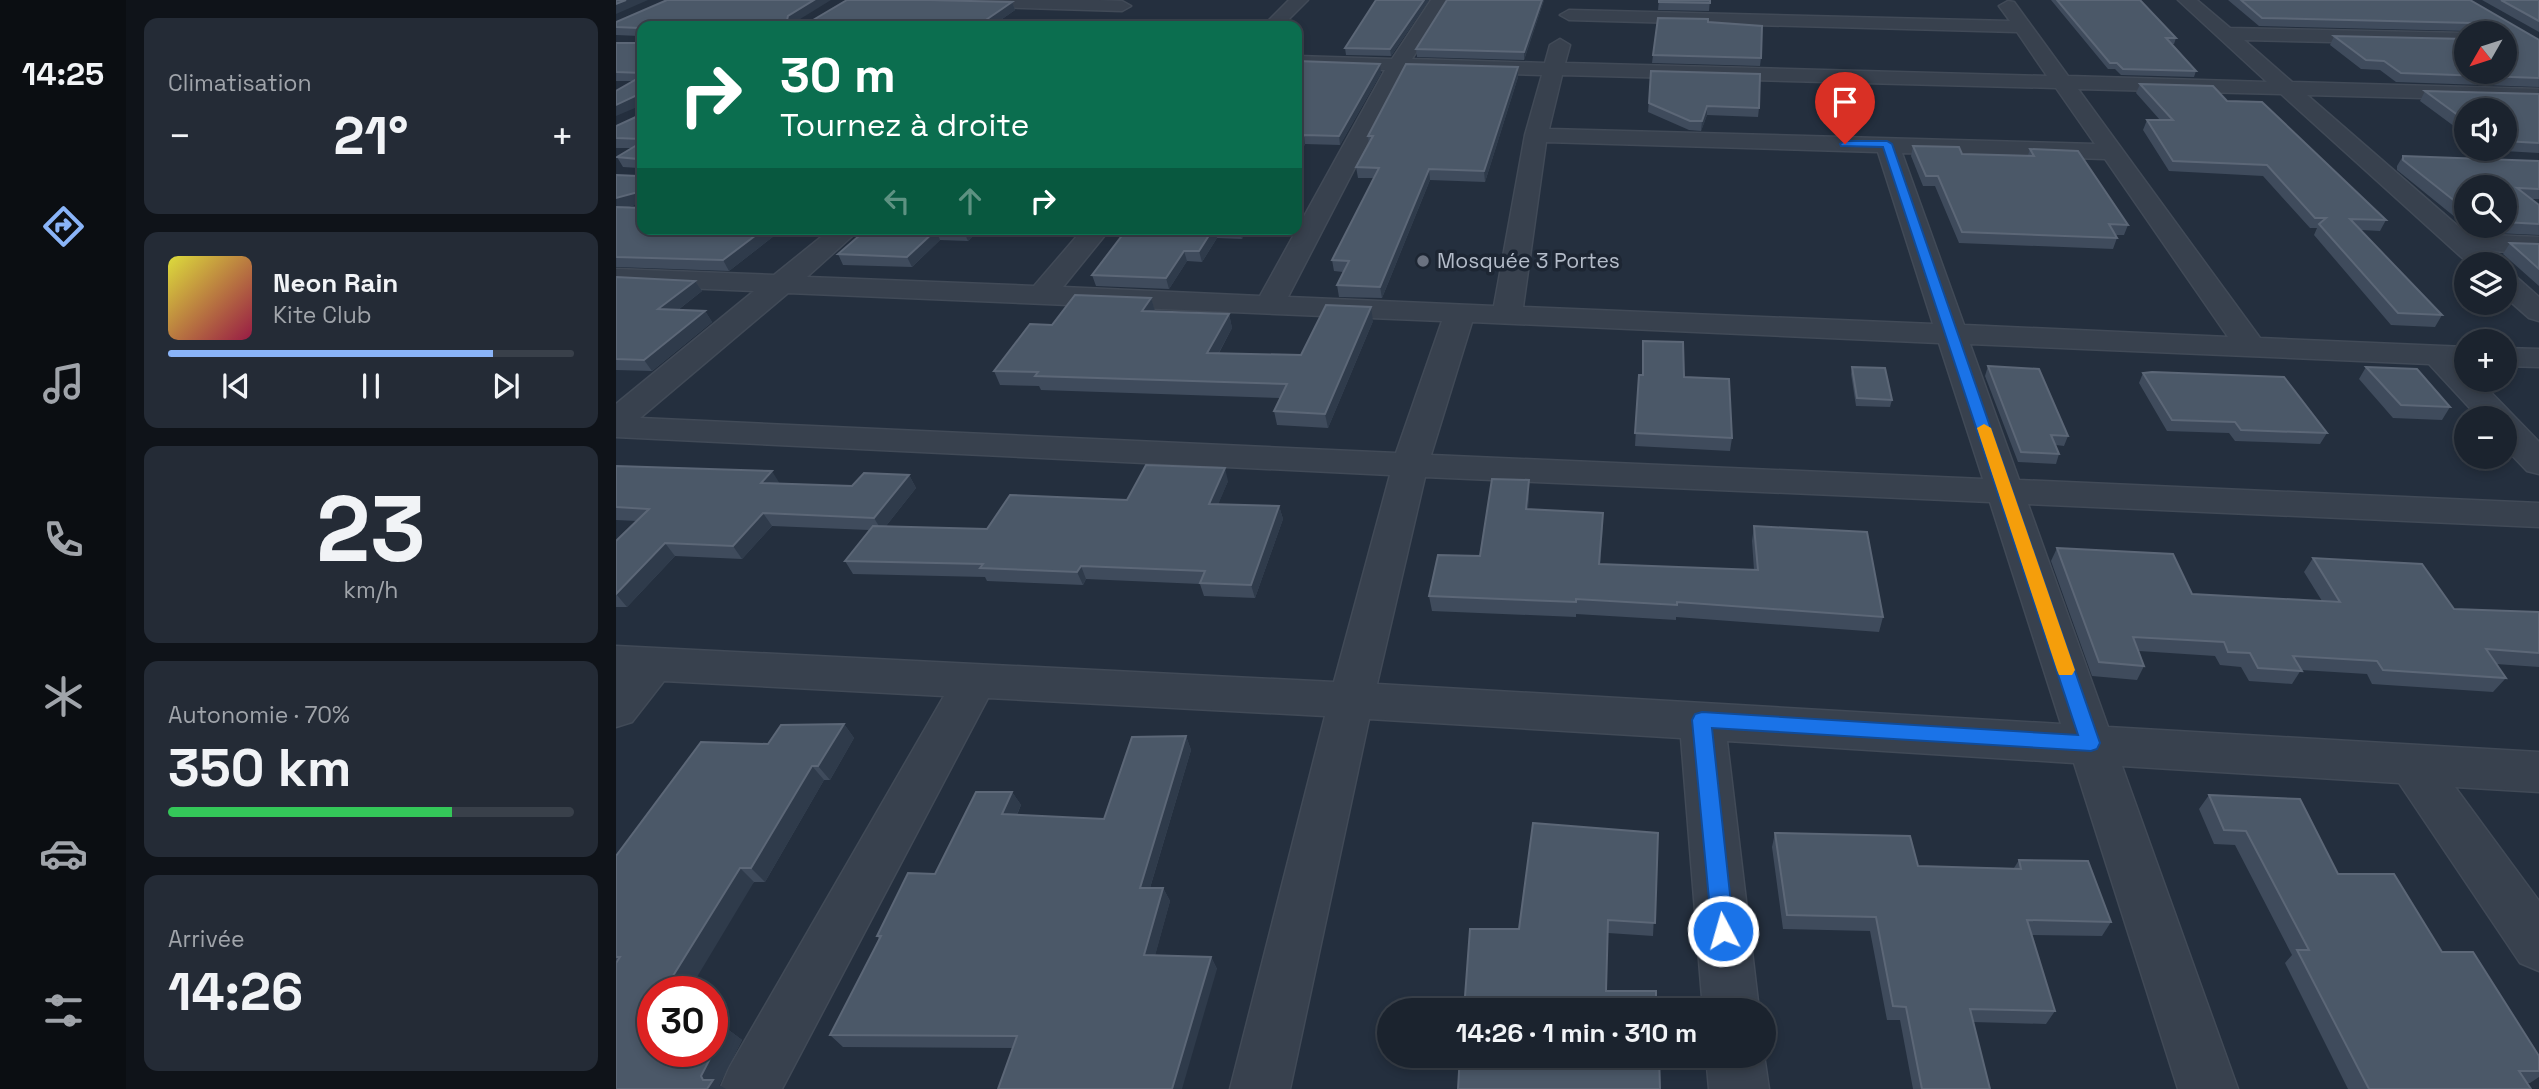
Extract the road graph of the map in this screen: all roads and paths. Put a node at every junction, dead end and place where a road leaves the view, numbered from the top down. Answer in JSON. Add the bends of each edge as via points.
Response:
{"nodes":[{"id":1,"x":923,"y":0,"type":"edge"},
{"id":2,"x":1299,"y":0,"type":"edge"},
{"id":3,"x":1440,"y":0,"type":"edge"},
{"id":4,"x":2004,"y":0,"type":"edge"},
{"id":5,"x":2187,"y":0,"type":"edge"},
{"id":6,"x":1126,"y":3,"type":"edge"},
{"id":7,"x":1572,"y":8,"type":"edge"},
{"id":8,"x":1103,"y":21,"type":"edge"},
{"id":9,"x":1277,"y":21,"type":"edge"},
{"id":10,"x":2023,"y":27,"type":"junction"},
{"id":11,"x":2225,"y":34,"type":"junction"},
{"id":12,"x":2454,"y":38,"type":"edge"},
{"id":13,"x":1302,"y":62,"type":"edge"},
{"id":14,"x":1398,"y":65,"type":"junction"},
{"id":15,"x":1553,"y":69,"type":"junction"},
{"id":16,"x":2064,"y":84,"type":"junction"},
{"id":17,"x":2288,"y":89,"type":"junction"},
{"id":18,"x":2539,"y":96,"type":"edge"},
{"id":19,"x":1536,"y":135,"type":"junction"},
{"id":20,"x":1887,"y":144,"type":"junction"},
{"id":21,"x":2112,"y":152,"type":"junction"},
{"id":22,"x":2362,"y":155,"type":"junction"},
{"id":23,"x":2403,"y":157,"type":"edge"},
{"id":24,"x":840,"y":235,"type":"edge"},
{"id":25,"x":1092,"y":235,"type":"edge"},
{"id":26,"x":2460,"y":242,"type":"junction"},
{"id":27,"x":2539,"y":245,"type":"edge"},
{"id":28,"x":2471,"y":252,"type":"edge"},
{"id":29,"x":616,"y":277,"type":"edge"},
{"id":30,"x":782,"y":282,"type":"junction"},
{"id":31,"x":2517,"y":293,"type":"edge"},
{"id":32,"x":1043,"y":294,"type":"junction"},
{"id":33,"x":1270,"y":304,"type":"junction"},
{"id":34,"x":2539,"y":312,"type":"edge"},
{"id":35,"x":1458,"y":315,"type":"junction"},
{"id":36,"x":1507,"y":317,"type":"junction"},
{"id":37,"x":1952,"y":334,"type":"junction"},
{"id":38,"x":2250,"y":346,"type":"junction"},
{"id":39,"x":2452,"y":355,"type":"edge"},
{"id":40,"x":2517,"y":357,"type":"edge"},
{"id":41,"x":2539,"y":358,"type":"edge"},
{"id":42,"x":2488,"y":406,"type":"edge"},
{"id":43,"x":616,"y":421,"type":"edge"},
{"id":44,"x":616,"y":427,"type":"edge"},
{"id":45,"x":2517,"y":440,"type":"edge"},
{"id":46,"x":2539,"y":463,"type":"edge"},
{"id":47,"x":1410,"y":465,"type":"junction"},
{"id":48,"x":2005,"y":491,"type":"junction"},
{"id":49,"x":2539,"y":515,"type":"edge"},
{"id":50,"x":635,"y":663,"type":"edge"},
{"id":51,"x":976,"y":680,"type":"junction"},
{"id":52,"x":1351,"y":699,"type":"junction"},
{"id":53,"x":616,"y":709,"type":"edge"},
{"id":54,"x":1702,"y":720,"type":"junction"},
{"id":55,"x":2091,"y":743,"type":"junction"},
{"id":56,"x":2412,"y":764,"type":"junction"},
{"id":57,"x":2539,"y":772,"type":"edge"},
{"id":58,"x":2539,"y":945,"type":"edge"},
{"id":59,"x":1730,"y":998,"type":"edge"},
{"id":60,"x":1737,"y":1068,"type":"edge"},
{"id":61,"x":750,"y":1089,"type":"edge"},
{"id":62,"x":1260,"y":1089,"type":"edge"},
{"id":63,"x":1739,"y":1089,"type":"edge"},
{"id":64,"x":2208,"y":1089,"type":"edge"}],
"edges":[{"from":1,"to":6,"type":"street"},
{"from":2,"to":9,"type":"street"},
{"from":3,"to":14,"type":"street"},
{"from":4,"to":10,"type":"street"},
{"from":5,"to":11,"type":"street"},
{"from":6,"to":8,"type":"street"},
{"from":7,"to":10,"type":"street"},
{"from":7,"to":15,"type":"street"},
{"from":10,"to":16,"type":"street"},
{"from":11,"to":12,"type":"street"},
{"from":11,"to":17,"type":"street"},
{"from":13,"to":14,"type":"street"},
{"from":14,"to":15,"type":"street"},
{"from":14,"to":33,"type":"street"},
{"from":15,"to":16,"type":"street"},
{"from":15,"to":19,"type":"street"},
{"from":16,"to":17,"type":"street"},
{"from":16,"to":21,"type":"street"},
{"from":17,"to":18,"type":"street"},
{"from":17,"to":22,"type":"street"},
{"from":19,"to":20,"type":"street"},
{"from":19,"to":36,"type":"street"},
{"from":20,"to":21,"type":"street"},
{"from":20,"to":37,"type":"street"},
{"from":21,"to":38,"type":"street"},
{"from":22,"to":23,"type":"street"},
{"from":22,"to":26,"type":"street"},
{"from":24,"to":30,"type":"street"},
{"from":25,"to":32,"type":"street"},
{"from":26,"to":27,"type":"street"},
{"from":26,"to":28,"type":"street"},
{"from":29,"to":30,"type":"street"},
{"from":30,"to":32,"type":"street"},
{"from":30,"to":43,"type":"street"},
{"from":31,"to":34,"type":"street"},
{"from":32,"to":33,"type":"street"},
{"from":33,"to":35,"type":"street"},
{"from":35,"to":36,"type":"street"},
{"from":35,"to":47,"type":"street"},
{"from":36,"to":37,"type":"street"},
{"from":37,"to":38,"type":"street"},
{"from":37,"to":48,"type":"street"},
{"from":38,"to":39,"type":"street"},
{"from":39,"to":42,"type":"street"},
{"from":40,"to":41,"type":"street"},
{"from":44,"to":47,"type":"street"},
{"from":45,"to":46,"type":"street"},
{"from":47,"to":48,"type":"street"},
{"from":47,"to":52,"type":"street"},
{"from":48,"to":49,"type":"street"},
{"from":48,"to":55,"type":"street"},
{"from":50,"to":51,"type":"street"},
{"from":50,"to":53,"type":"street"},
{"from":51,"to":52,"type":"street"},
{"from":51,"to":61,"type":"street"},
{"from":52,"to":54,"type":"street"},
{"from":52,"to":62,"type":"street"},
{"from":54,"to":55,"type":"street"},
{"from":54,"to":59,"type":"street"},
{"from":55,"to":56,"type":"street"},
{"from":55,"to":64,"type":"street"},
{"from":56,"to":57,"type":"street"},
{"from":56,"to":58,"type":"street"},
{"from":60,"to":63,"type":"street"}]}
